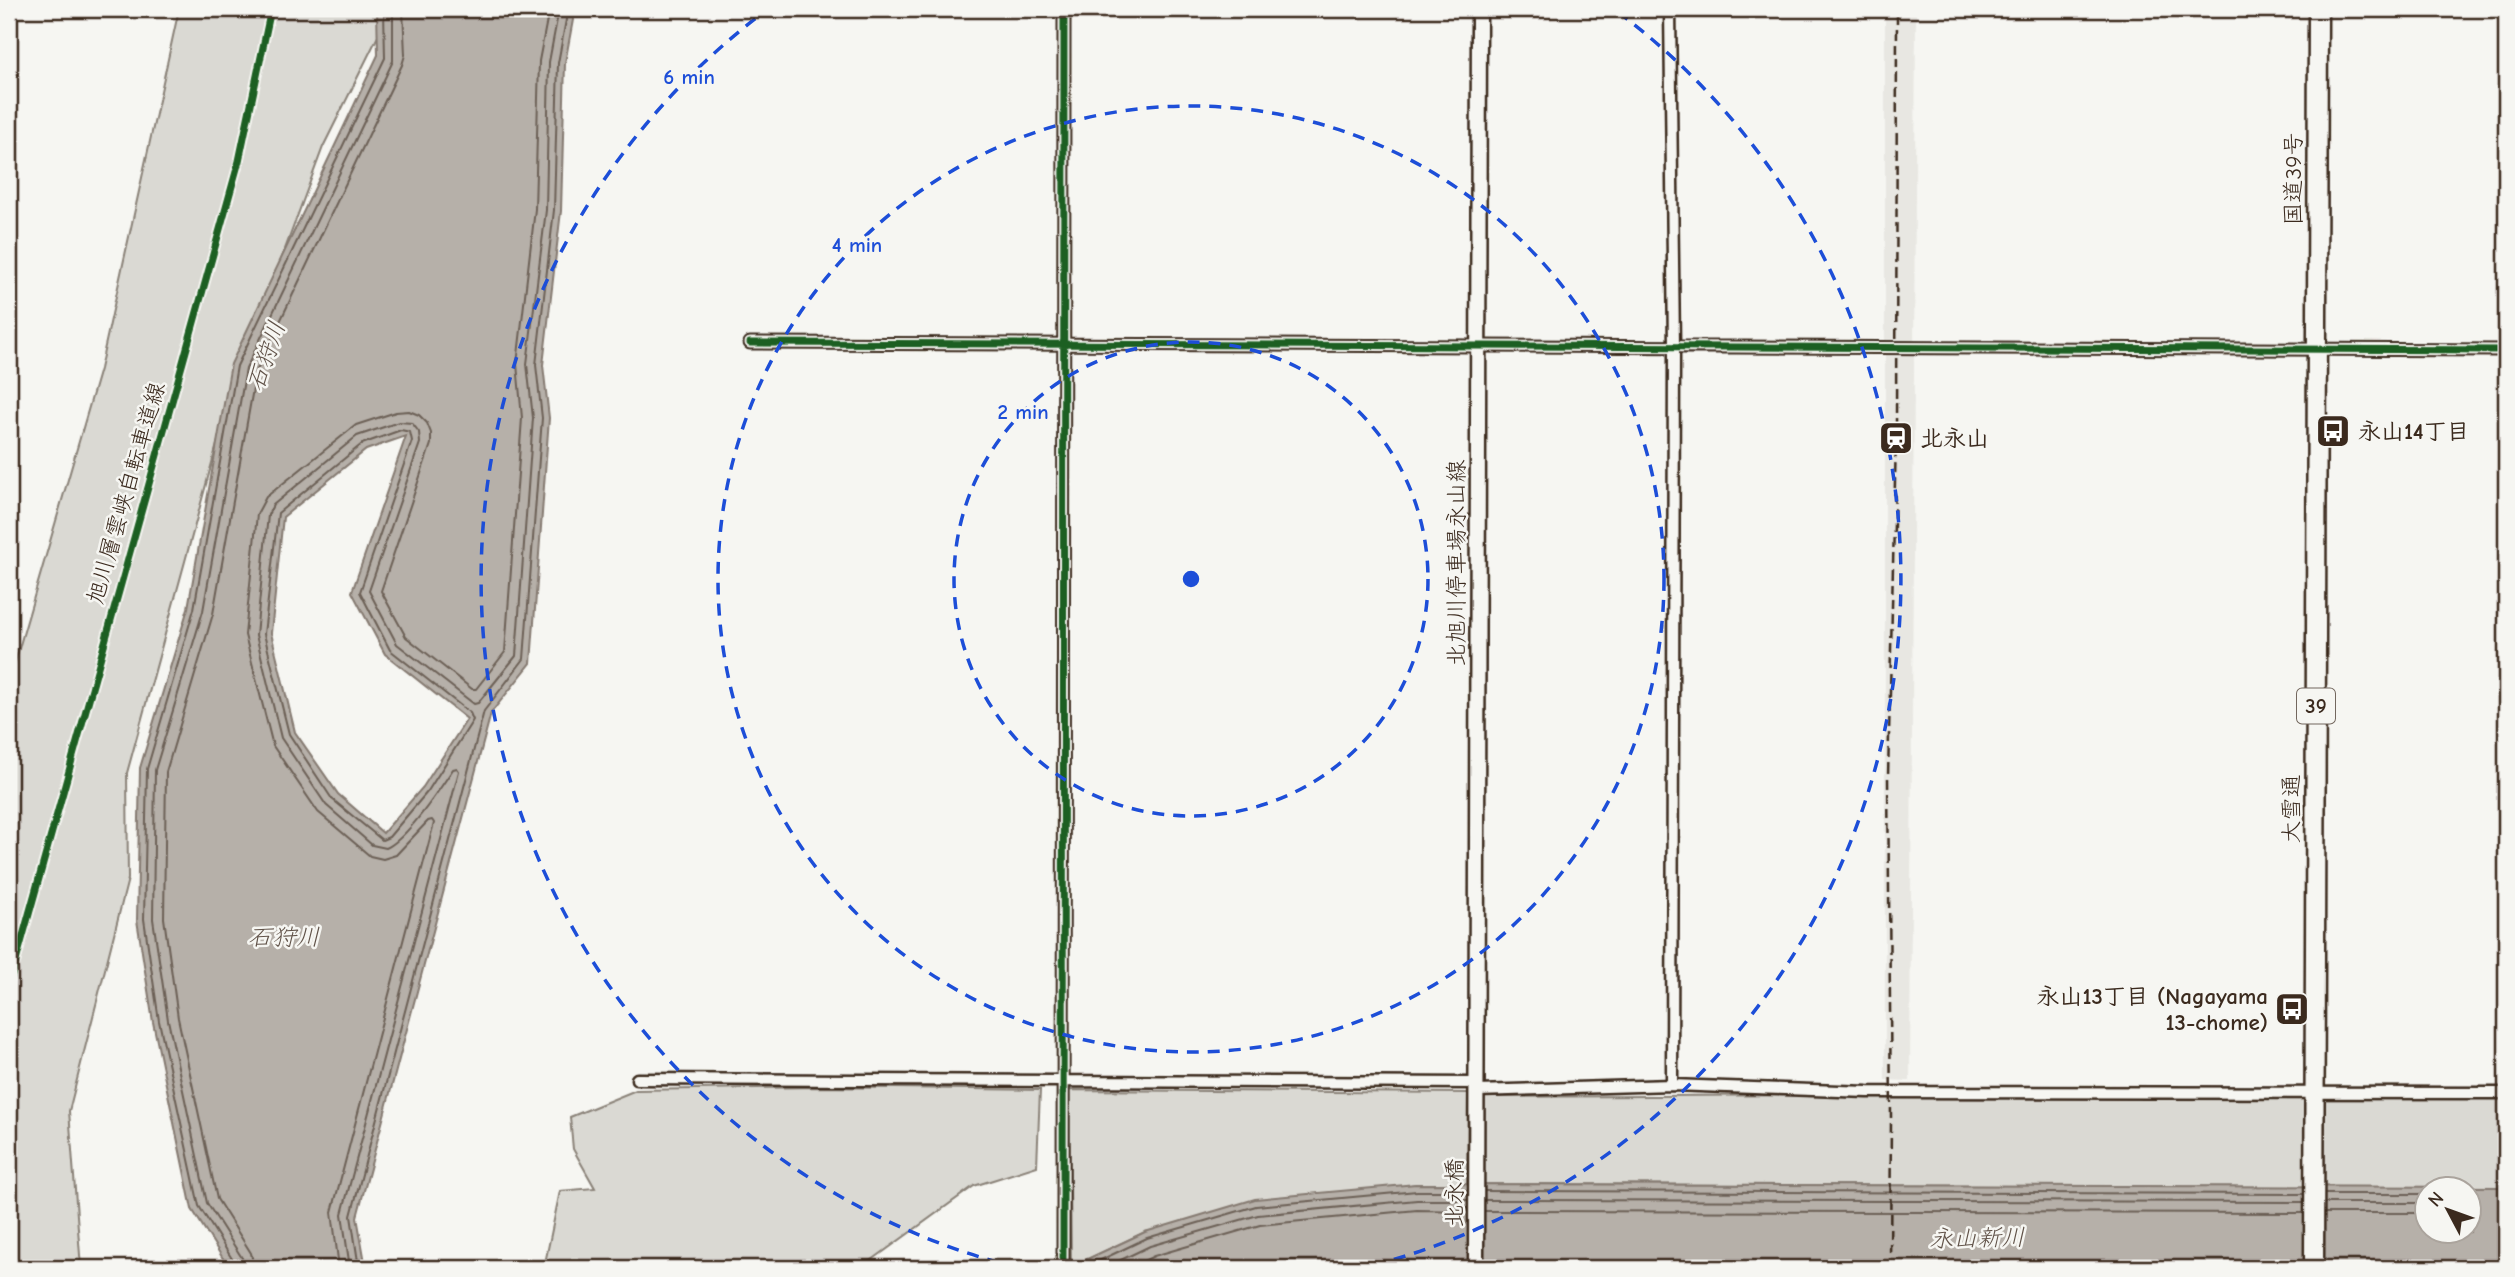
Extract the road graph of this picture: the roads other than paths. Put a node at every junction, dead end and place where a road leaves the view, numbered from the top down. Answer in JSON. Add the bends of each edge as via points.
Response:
{"nodes":[{"id":1,"x":1064,"y":9,"type":"edge"},
{"id":2,"x":1479,"y":9,"type":"edge"},
{"id":3,"x":1670,"y":9,"type":"edge"},
{"id":4,"x":2318,"y":9,"type":"edge"},
{"id":5,"x":750,"y":343,"type":"dead end"},
{"id":6,"x":1063,"y":345,"type":"junction"},
{"id":7,"x":1479,"y":347,"type":"junction"},
{"id":8,"x":1674,"y":347,"type":"junction"},
{"id":9,"x":2316,"y":349,"type":"junction"},
{"id":10,"x":2506,"y":350,"type":"edge"},
{"id":11,"x":637,"y":1079,"type":"dead end"},
{"id":12,"x":1062,"y":1081,"type":"junction"},
{"id":13,"x":1672,"y":1085,"type":"junction"},
{"id":14,"x":1477,"y":1087,"type":"junction"},
{"id":15,"x":2315,"y":1093,"type":"junction"},
{"id":16,"x":2506,"y":1093,"type":"edge"},
{"id":17,"x":1477,"y":1117,"type":"joint"},
{"id":18,"x":1063,"y":1268,"type":"edge"},
{"id":19,"x":1476,"y":1268,"type":"edge"},
{"id":20,"x":2314,"y":1268,"type":"edge"}],
"edges":[{"from":1,"to":6,"type":"street"},
{"from":2,"to":7,"type":"main road","name":"北旭川停車場永山線"},
{"from":3,"to":8,"type":"street"},
{"from":4,"to":9,"type":"highway","name":"国道39号","number":"39"},
{"from":5,"to":6,"type":"street"},
{"from":6,"to":7,"type":"street"},
{"from":6,"to":12,"type":"street"},
{"from":7,"to":8,"type":"street"},
{"from":7,"to":14,"type":"main road","name":"北旭川停車場永山線"},
{"from":8,"to":9,"type":"street"},
{"from":8,"to":13,"type":"street"},
{"from":9,"to":10,"type":"street"},
{"from":9,"to":15,"type":"highway","name":"大雪通","number":"39"},
{"from":11,"to":12,"type":"street"},
{"from":12,"to":14,"type":"street"},
{"from":12,"to":18,"type":"street"},
{"from":13,"to":14,"type":"street"},
{"from":13,"to":15,"type":"street","via":[[1868,1092]]},
{"from":14,"to":17,"type":"main road","name":"北旭川停車場永山線"},
{"from":15,"to":16,"type":"street"},
{"from":15,"to":20,"type":"highway","name":"大雪通","number":"39"},
{"from":17,"to":19,"type":"main road","name":"北永橋"}]}
